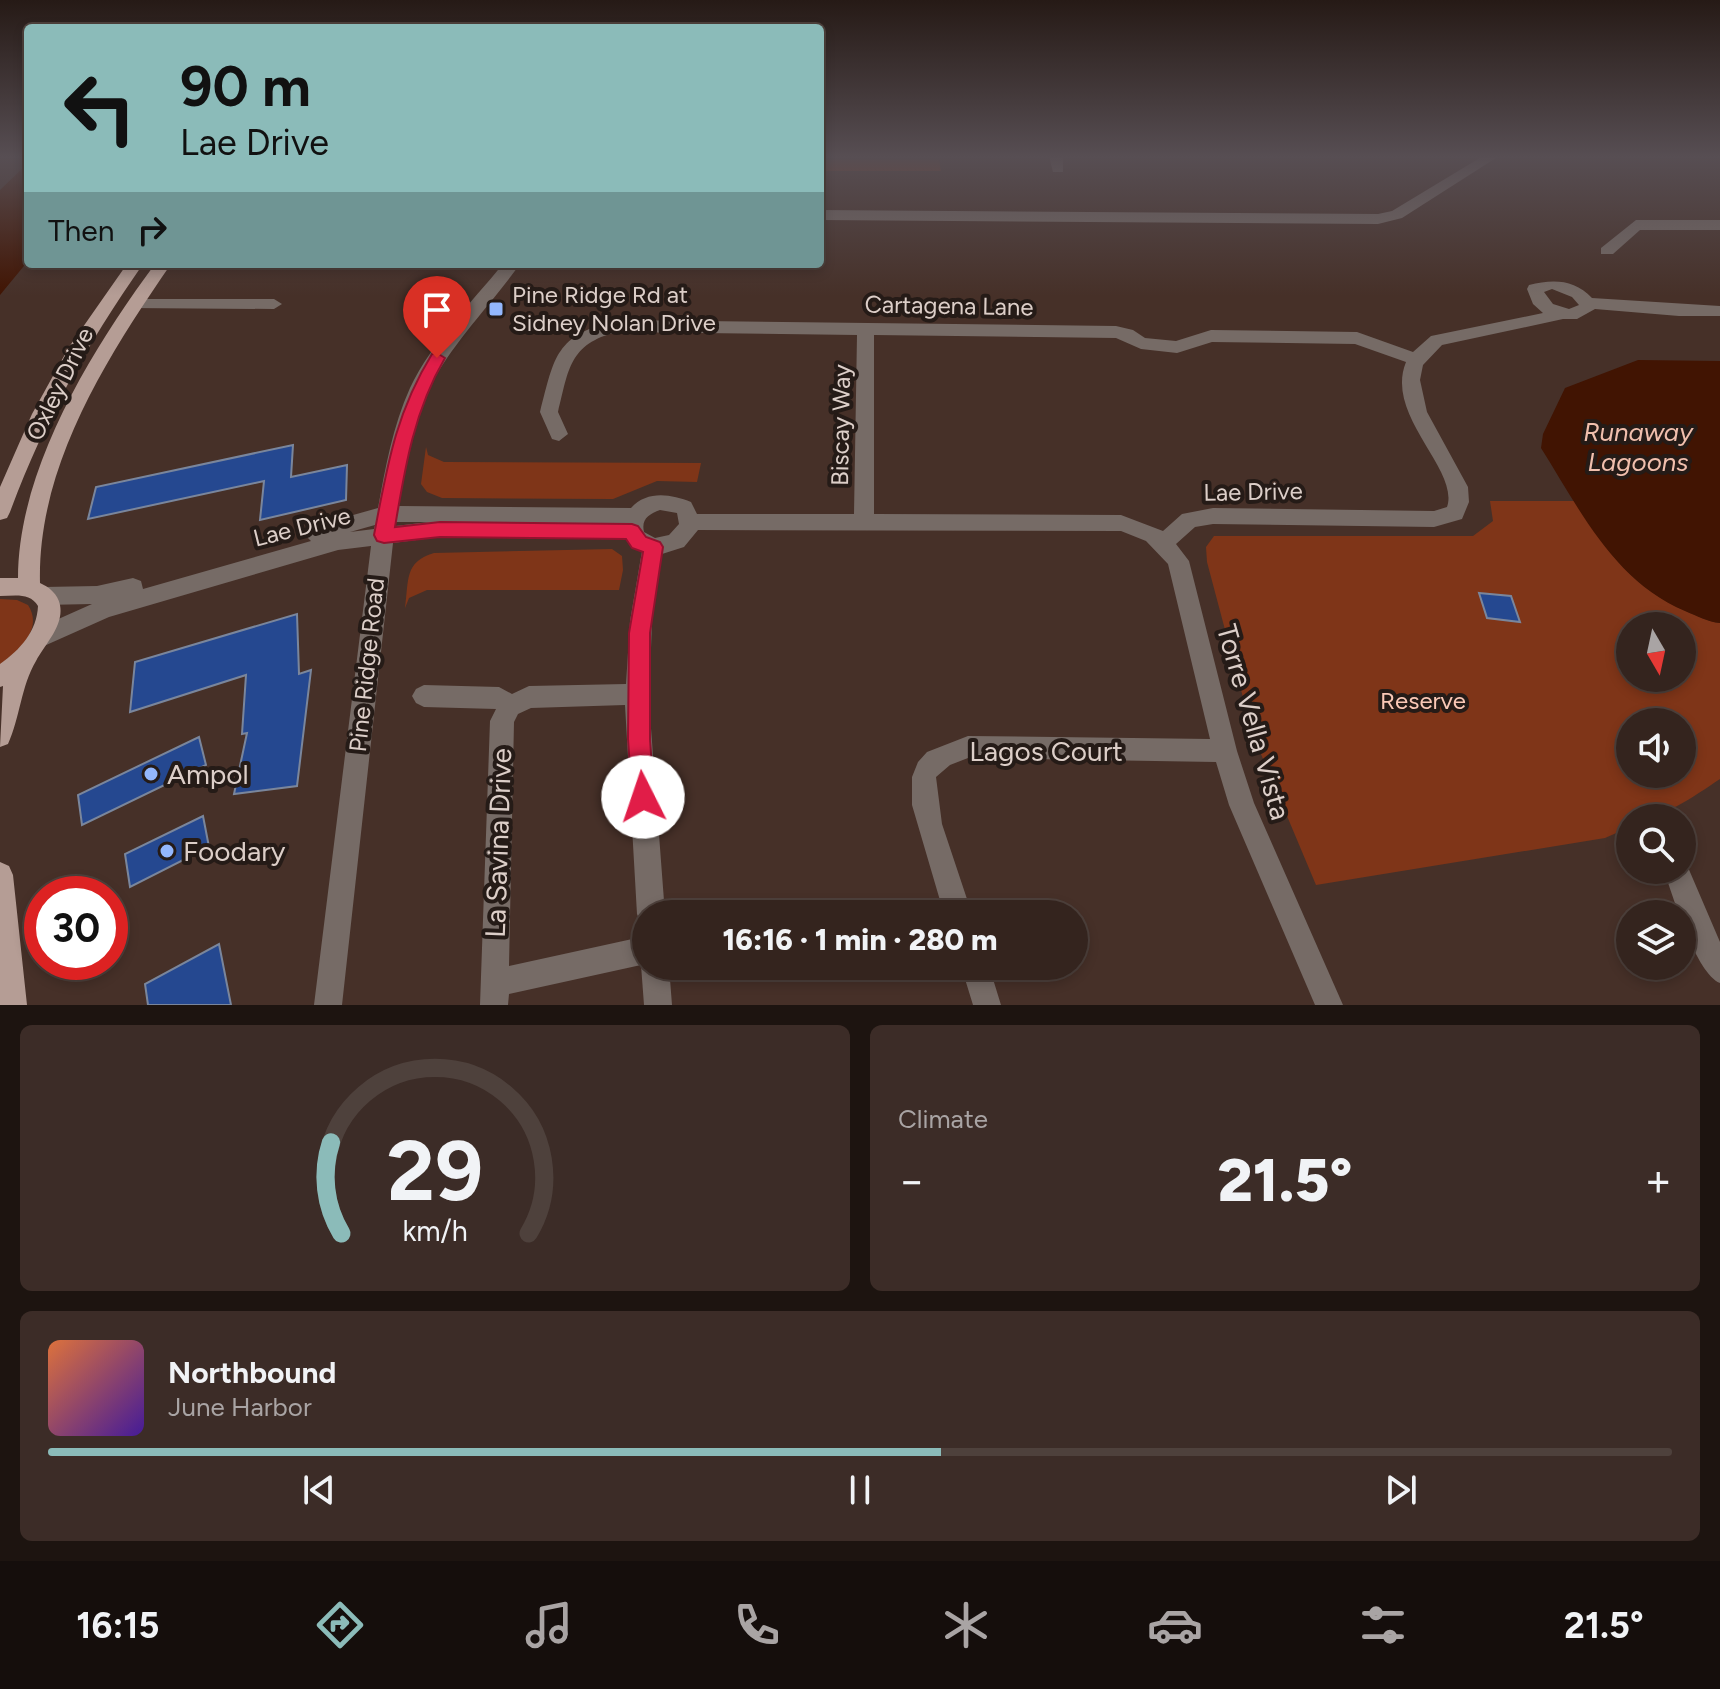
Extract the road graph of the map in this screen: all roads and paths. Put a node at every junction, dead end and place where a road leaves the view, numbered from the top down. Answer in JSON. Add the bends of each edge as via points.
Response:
{"nodes":[{"id":1,"x":1416,"y":203,"type":"edge"},
{"id":2,"x":824,"y":215,"type":"edge"},
{"id":3,"x":1720,"y":225,"type":"edge"},
{"id":4,"x":1607,"y":251,"type":"dead end"},
{"id":5,"x":132,"y":268,"type":"edge"},
{"id":6,"x":160,"y":268,"type":"edge"},
{"id":7,"x":509,"y":268,"type":"edge"},
{"id":8,"x":1587,"y":303,"type":"junction"},
{"id":9,"x":135,"y":304,"type":"junction"},
{"id":10,"x":274,"y":304,"type":"dead end"},
{"id":11,"x":1541,"y":304,"type":"junction"},
{"id":12,"x":1720,"y":311,"type":"edge"},
{"id":13,"x":1562,"y":314,"type":"junction"},
{"id":14,"x":1519,"y":321,"type":"junction"},
{"id":15,"x":866,"y":329,"type":"junction"},
{"id":16,"x":1418,"y":360,"type":"junction"},
{"id":17,"x":559,"y":434,"type":"dead end"},
{"id":18,"x":0,"y":512,"type":"edge"},
{"id":19,"x":690,"y":522,"type":"junction"},
{"id":20,"x":864,"y":523,"type":"junction"},
{"id":21,"x":633,"y":524,"type":"junction"},
{"id":22,"x":385,"y":525,"type":"junction"},
{"id":23,"x":1165,"y":542,"type":"junction"},
{"id":24,"x":653,"y":547,"type":"junction"},
{"id":25,"x":0,"y":587,"type":"edge"},
{"id":26,"x":36,"y":592,"type":"junction"},
{"id":27,"x":44,"y":636,"type":"junction"},
{"id":28,"x":26,"y":658,"type":"junction"},
{"id":29,"x":0,"y":677,"type":"edge"},
{"id":30,"x":639,"y":694,"type":"junction"},
{"id":31,"x":424,"y":696,"type":"dead end"},
{"id":32,"x":510,"y":706,"type":"junction"},
{"id":33,"x":0,"y":736,"type":"edge"},
{"id":34,"x":1225,"y":751,"type":"junction"},
{"id":35,"x":0,"y":875,"type":"edge"},
{"id":36,"x":1682,"y":884,"type":"edge"},
{"id":37,"x":650,"y":900,"type":"edge"},
{"id":38,"x":954,"y":900,"type":"edge"},
{"id":39,"x":632,"y":954,"type":"edge"},
{"id":40,"x":1720,"y":969,"type":"edge"},
{"id":41,"x":656,"y":980,"type":"edge"},
{"id":42,"x":979,"y":980,"type":"edge"},
{"id":43,"x":494,"y":994,"type":"edge"},
{"id":44,"x":13,"y":1005,"type":"edge"},
{"id":45,"x":328,"y":1005,"type":"edge"},
{"id":46,"x":658,"y":1005,"type":"edge"},
{"id":47,"x":987,"y":1005,"type":"edge"},
{"id":48,"x":1329,"y":1005,"type":"edge"}],
"edges":[{"from":1,"to":2,"type":"street","via":[[1378,219]]},
{"from":3,"to":4,"type":"street","via":[[1636,225]]},
{"from":5,"to":18,"type":"main road","name":"Oxley Drive","via":[[70,361]]},
{"from":6,"to":9,"type":"main road","name":"Oxley Drive"},
{"from":7,"to":22,"type":"street","name":"Pine Ridge Road","via":[[452,337],[419,389],[396,462]]},
{"from":8,"to":11,"type":"street","via":[[1578,293],[1553,284],[1535,289]]},
{"from":8,"to":12,"type":"street"},
{"from":8,"to":13,"type":"street","via":[[1579,314]]},
{"from":9,"to":10,"type":"street"},
{"from":9,"to":26,"type":"main road","name":"Oxley Drive","via":[[97,368],[60,449],[31,542]]},
{"from":11,"to":13,"type":"street"},
{"from":11,"to":14,"type":"street"},
{"from":13,"to":14,"type":"street"},
{"from":14,"to":16,"type":"street","via":[[1437,340]]},
{"from":15,"to":16,"type":"street","name":"Cartagena Lane","via":[[1116,332],[1169,347],[1211,336],[1357,338]]},
{"from":15,"to":17,"type":"street","name":"Cartagena Lane","via":[[595,330],[568,348],[563,362],[549,412]]},
{"from":15,"to":20,"type":"street","name":"Biscay Way"},
{"from":16,"to":23,"type":"street","name":"Lae Drive","via":[[1412,369],[1416,408],[1458,487],[1455,513],[1434,519],[1213,516],[1189,520]]},
{"from":19,"to":20,"type":"street"},
{"from":19,"to":21,"type":"street","via":[[684,508],[669,502],[650,505]]},
{"from":19,"to":24,"type":"street","via":[[679,541]]},
{"from":20,"to":23,"type":"street","via":[[1121,523],[1147,529]]},
{"from":21,"to":22,"type":"street","name":"Lae Drive","via":[[440,529]]},
{"from":21,"to":24,"type":"street","via":[[639,542]]},
{"from":22,"to":26,"type":"street","name":"Lae Drive","via":[[120,591],[83,597]]},
{"from":22,"to":27,"type":"street","name":"Lae Drive","via":[[104,609]]},
{"from":22,"to":45,"type":"street","name":"Pine Ridge Road"},
{"from":23,"to":34,"type":"street","name":"Torre Vella Vista","via":[[1178,561]]},
{"from":24,"to":30,"type":"street","via":[[640,633]]},
{"from":25,"to":26,"type":"main road"},
{"from":26,"to":27,"type":"main road","name":"Oxley Drive","via":[[51,613]]},
{"from":27,"to":28,"type":"main road"},
{"from":28,"to":29,"type":"main road"},
{"from":28,"to":33,"type":"main road"},
{"from":30,"to":32,"type":"street","via":[[529,697]]},
{"from":30,"to":37,"type":"street"},
{"from":31,"to":32,"type":"street","via":[[499,698]]},
{"from":32,"to":43,"type":"street","name":"La Savina Drive","via":[[502,721]]},
{"from":34,"to":38,"type":"street","name":"Lagos Court","via":[[968,747],[942,755],[924,776],[923,802]]},
{"from":34,"to":48,"type":"street","name":"Torre Vella Vista","via":[[1242,805]]},
{"from":35,"to":44,"type":"main road"},
{"from":36,"to":40,"type":"street"},
{"from":39,"to":43,"type":"street","name":"La Savina Drive"},
{"from":41,"to":46,"type":"street"},
{"from":42,"to":47,"type":"street"}]}
